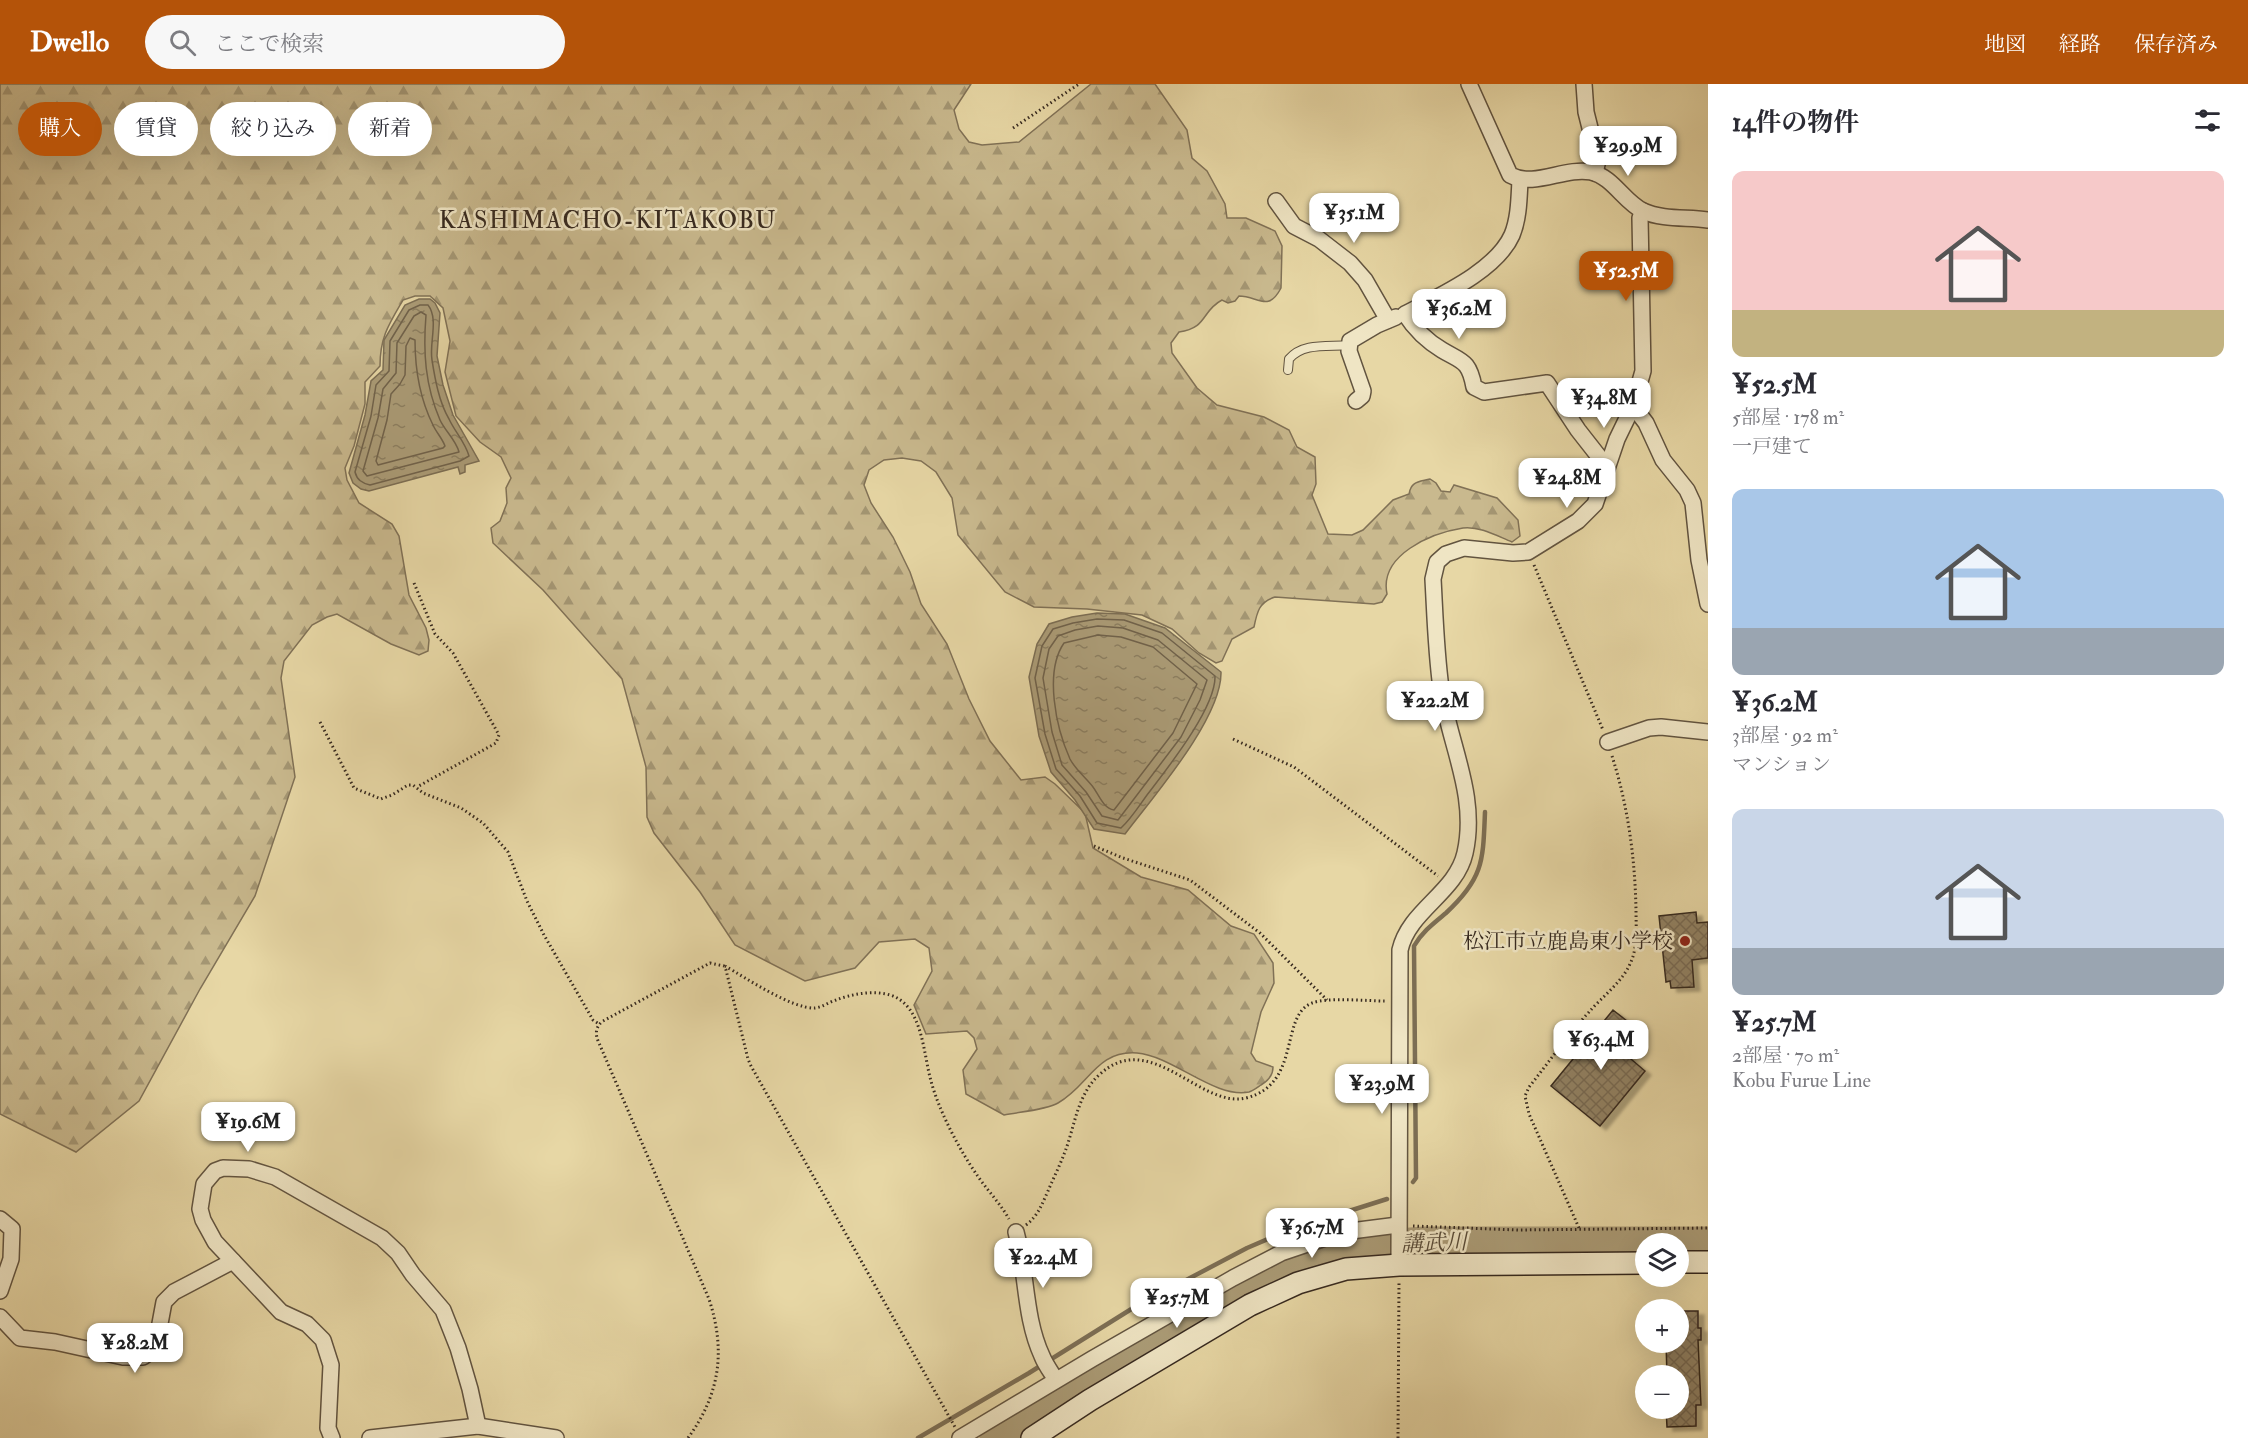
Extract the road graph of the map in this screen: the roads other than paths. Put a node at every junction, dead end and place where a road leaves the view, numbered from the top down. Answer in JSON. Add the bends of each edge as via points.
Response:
{"nodes":[{"id":1,"x":1469,"y":84,"type":"edge"},
{"id":2,"x":1584,"y":84,"type":"edge"},
{"id":3,"x":1595,"y":173,"type":"junction"},
{"id":4,"x":1520,"y":180,"type":"junction"},
{"id":5,"x":1276,"y":201,"type":"dead end"},
{"id":6,"x":1643,"y":211,"type":"junction"},
{"id":7,"x":1708,"y":220,"type":"edge"},
{"id":8,"x":1406,"y":314,"type":"junction"},
{"id":9,"x":1388,"y":320,"type":"junction"},
{"id":10,"x":1349,"y":345,"type":"junction"},
{"id":11,"x":1288,"y":370,"type":"dead end"},
{"id":12,"x":1356,"y":401,"type":"dead end"},
{"id":13,"x":1633,"y":406,"type":"junction"},
{"id":14,"x":1607,"y":467,"type":"junction"},
{"id":15,"x":1708,"y":604,"type":"edge"},
{"id":16,"x":1708,"y":732,"type":"edge"},
{"id":17,"x":1608,"y":742,"type":"road end"},
{"id":18,"x":0,"y":1219,"type":"edge"},
{"id":19,"x":1398,"y":1227,"type":"junction"},
{"id":20,"x":1016,"y":1232,"type":"road end"},
{"id":21,"x":1399,"y":1260,"type":"junction"},
{"id":22,"x":233,"y":1261,"type":"junction"},
{"id":23,"x":1689,"y":1262,"type":"edge"},
{"id":24,"x":1708,"y":1262,"type":"edge"},
{"id":25,"x":1635,"y":1263,"type":"edge"},
{"id":26,"x":0,"y":1291,"type":"edge"},
{"id":27,"x":0,"y":1317,"type":"edge"},
{"id":28,"x":1056,"y":1380,"type":"junction"},
{"id":29,"x":478,"y":1426,"type":"junction"},
{"id":30,"x":332,"y":1438,"type":"edge"},
{"id":31,"x":370,"y":1438,"type":"edge"},
{"id":32,"x":556,"y":1438,"type":"edge"},
{"id":33,"x":961,"y":1438,"type":"edge"},
{"id":34,"x":1032,"y":1438,"type":"edge"}],
"edges":[{"from":1,"to":4,"type":"street","via":[[1509,175]]},
{"from":2,"to":3,"type":"street","via":[[1586,112],[1598,160]]},
{"from":3,"to":4,"type":"street","via":[[1581,171]]},
{"from":3,"to":6,"type":"street"},
{"from":4,"to":8,"type":"street","via":[[1512,236],[1495,260]]},
{"from":5,"to":9,"type":"street","via":[[1294,226],[1350,263],[1365,280]]},
{"from":6,"to":7,"type":"street"},
{"from":6,"to":13,"type":"street","via":[[1643,371]]},
{"from":8,"to":9,"type":"street"},
{"from":8,"to":14,"type":"street","via":[[1419,332],[1461,359],[1472,373],[1474,387],[1484,392],[1547,382]]},
{"from":9,"to":10,"type":"street","via":[[1353,338]]},
{"from":10,"to":11,"type":"lane","via":[[1298,351],[1289,359]]},
{"from":10,"to":12,"type":"street","via":[[1363,391]]},
{"from":13,"to":14,"type":"street"},
{"from":13,"to":15,"type":"street","via":[[1693,503]]},
{"from":14,"to":19,"type":"street","via":[[1595,504],[1578,521],[1528,552],[1464,548],[1446,554],[1437,562],[1432,579],[1441,689],[1466,789],[1468,826],[1465,854],[1456,874],[1407,930],[1400,950]]},
{"from":16,"to":17,"type":"street","via":[[1655,727]]},
{"from":18,"to":26,"type":"street","via":[[12,1230],[11,1259]]},
{"from":19,"to":21,"type":"street"},
{"from":19,"to":28,"type":"street","via":[[1343,1232],[1281,1253]]},
{"from":20,"to":28,"type":"street","via":[[1030,1316],[1044,1360]]},
{"from":21,"to":25,"type":"main road"},
{"from":21,"to":34,"type":"main road","via":[[1298,1283],[1250,1305]]},
{"from":22,"to":27,"type":"street","via":[[174,1292],[164,1302],[156,1345],[143,1357],[123,1357],[21,1338]]},
{"from":22,"to":29,"type":"street","via":[[215,1242],[200,1209],[204,1184],[223,1168],[269,1174],[382,1238],[443,1310],[461,1358]]},
{"from":22,"to":30,"type":"street","via":[[281,1311],[307,1324],[323,1340],[331,1365],[328,1428]]},
{"from":23,"to":24,"type":"main road"},
{"from":28,"to":33,"type":"street"},
{"from":29,"to":31,"type":"street"},
{"from":29,"to":32,"type":"street"}]}
